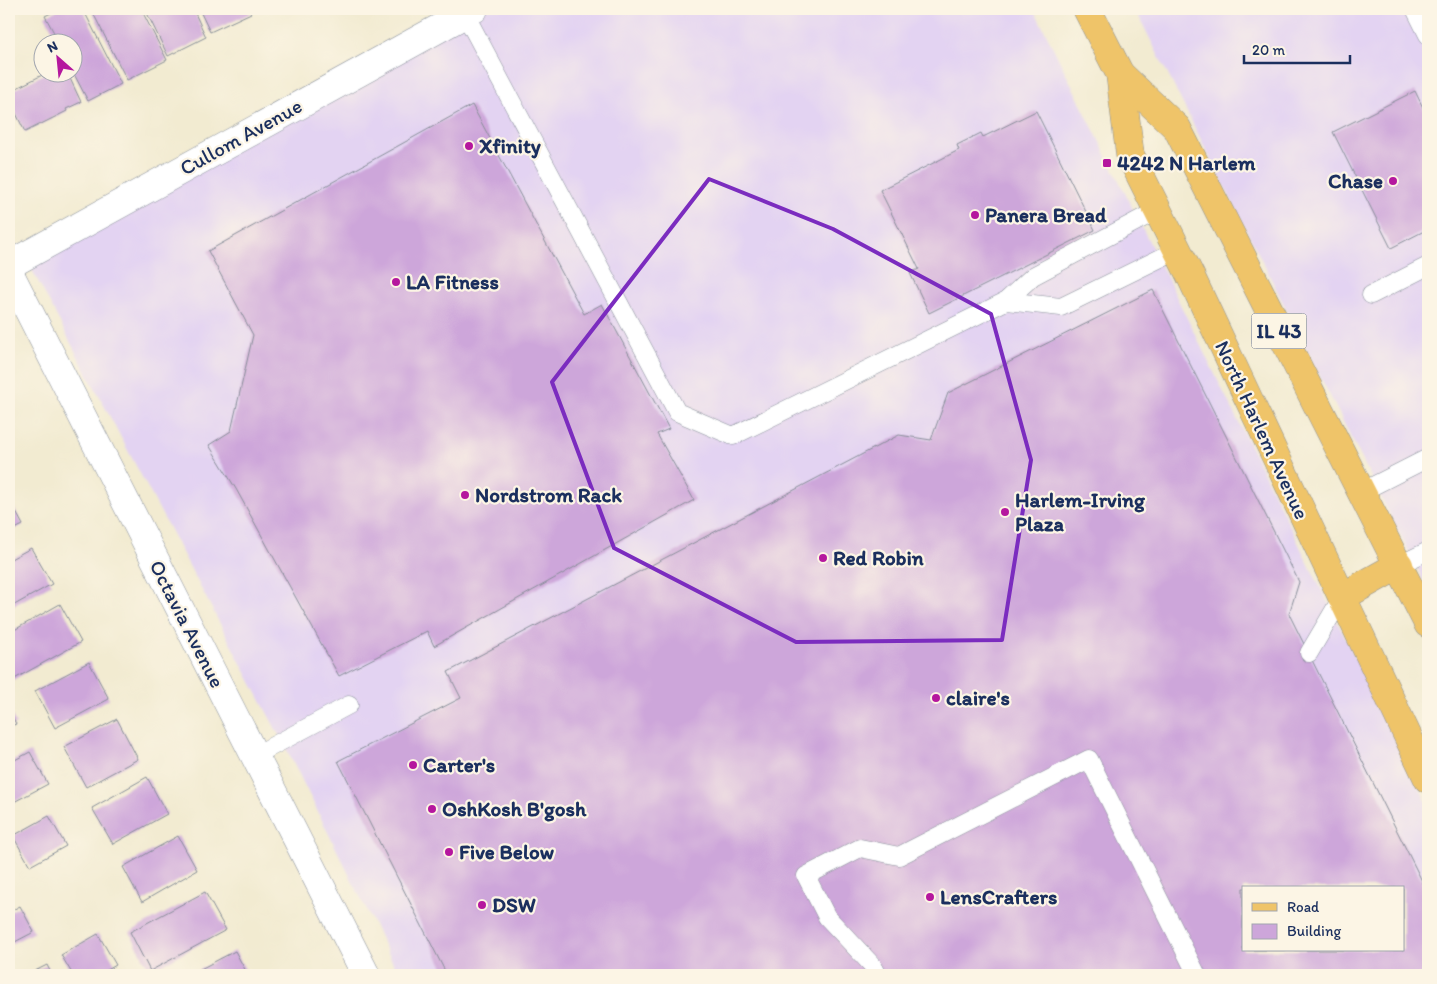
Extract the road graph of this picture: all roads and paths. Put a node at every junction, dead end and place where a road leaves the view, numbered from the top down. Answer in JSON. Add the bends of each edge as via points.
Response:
{"nodes":[{"id":1,"x":1087,"y":9,"type":"edge"},
{"id":2,"x":1415,"y":9,"type":"edge"},
{"id":3,"x":469,"y":11,"type":"edge"},
{"id":4,"x":1428,"y":35,"type":"edge"},
{"id":5,"x":1120,"y":74,"type":"junction"},
{"id":6,"x":1158,"y":210,"type":"junction"},
{"id":7,"x":1177,"y":250,"type":"junction"},
{"id":8,"x":9,"y":265,"type":"edge"},
{"id":9,"x":1428,"y":266,"type":"edge"},
{"id":10,"x":9,"y":272,"type":"edge"},
{"id":11,"x":1371,"y":295,"type":"dead end"},
{"id":12,"x":1006,"y":302,"type":"junction"},
{"id":13,"x":1428,"y":458,"type":"edge"},
{"id":14,"x":1361,"y":492,"type":"junction"},
{"id":15,"x":1428,"y":550,"type":"edge"},
{"id":16,"x":1399,"y":565,"type":"junction"},
{"id":17,"x":1342,"y":597,"type":"junction"},
{"id":18,"x":1428,"y":624,"type":"edge"},
{"id":19,"x":1308,"y":653,"type":"dead end"},
{"id":20,"x":349,"y":705,"type":"dead end"},
{"id":21,"x":254,"y":756,"type":"junction"},
{"id":22,"x":1428,"y":779,"type":"edge"},
{"id":23,"x":366,"y":975,"type":"edge"},
{"id":24,"x":878,"y":975,"type":"edge"},
{"id":25,"x":1197,"y":975,"type":"edge"}],
"edges":[{"from":1,"to":5,"type":"main road","name":"North Harlem Avenue","number":"IL 43"},
{"from":2,"to":4,"type":"lane"},
{"from":3,"to":8,"type":"street","name":"Cullom Avenue"},
{"from":3,"to":12,"type":"lane","via":[[677,412],[733,436]]},
{"from":5,"to":6,"type":"main road","name":"North Harlem Avenue","number":"IL 43","via":[[1130,155]]},
{"from":5,"to":14,"type":"main road","name":"North Harlem Avenue","number":"IL 43","via":[[1178,128]]},
{"from":6,"to":7,"type":"main road","name":"North Harlem Avenue","number":"IL 43"},
{"from":6,"to":12,"type":"lane","via":[[1033,276]]},
{"from":7,"to":12,"type":"lane","via":[[1061,307]]},
{"from":7,"to":17,"type":"main road","name":"North Harlem Avenue","number":"IL 43"},
{"from":9,"to":11,"type":"lane"},
{"from":10,"to":21,"type":"street","name":"Octavia Avenue"},
{"from":13,"to":14,"type":"lane"},
{"from":14,"to":16,"type":"main road","name":"North Harlem Avenue","number":"IL 43"},
{"from":15,"to":16,"type":"lane"},
{"from":16,"to":17,"type":"main road"},
{"from":16,"to":18,"type":"main road","name":"North Harlem Avenue","number":"IL 43"},
{"from":17,"to":19,"type":"lane"},
{"from":17,"to":22,"type":"main road","name":"North Harlem Avenue","number":"IL 43"},
{"from":20,"to":21,"type":"lane"},
{"from":21,"to":23,"type":"street","name":"Octavia Avenue"},
{"from":24,"to":25,"type":"lane","via":[[827,918],[806,876],[860,848],[899,856],[1089,759]]}]}
